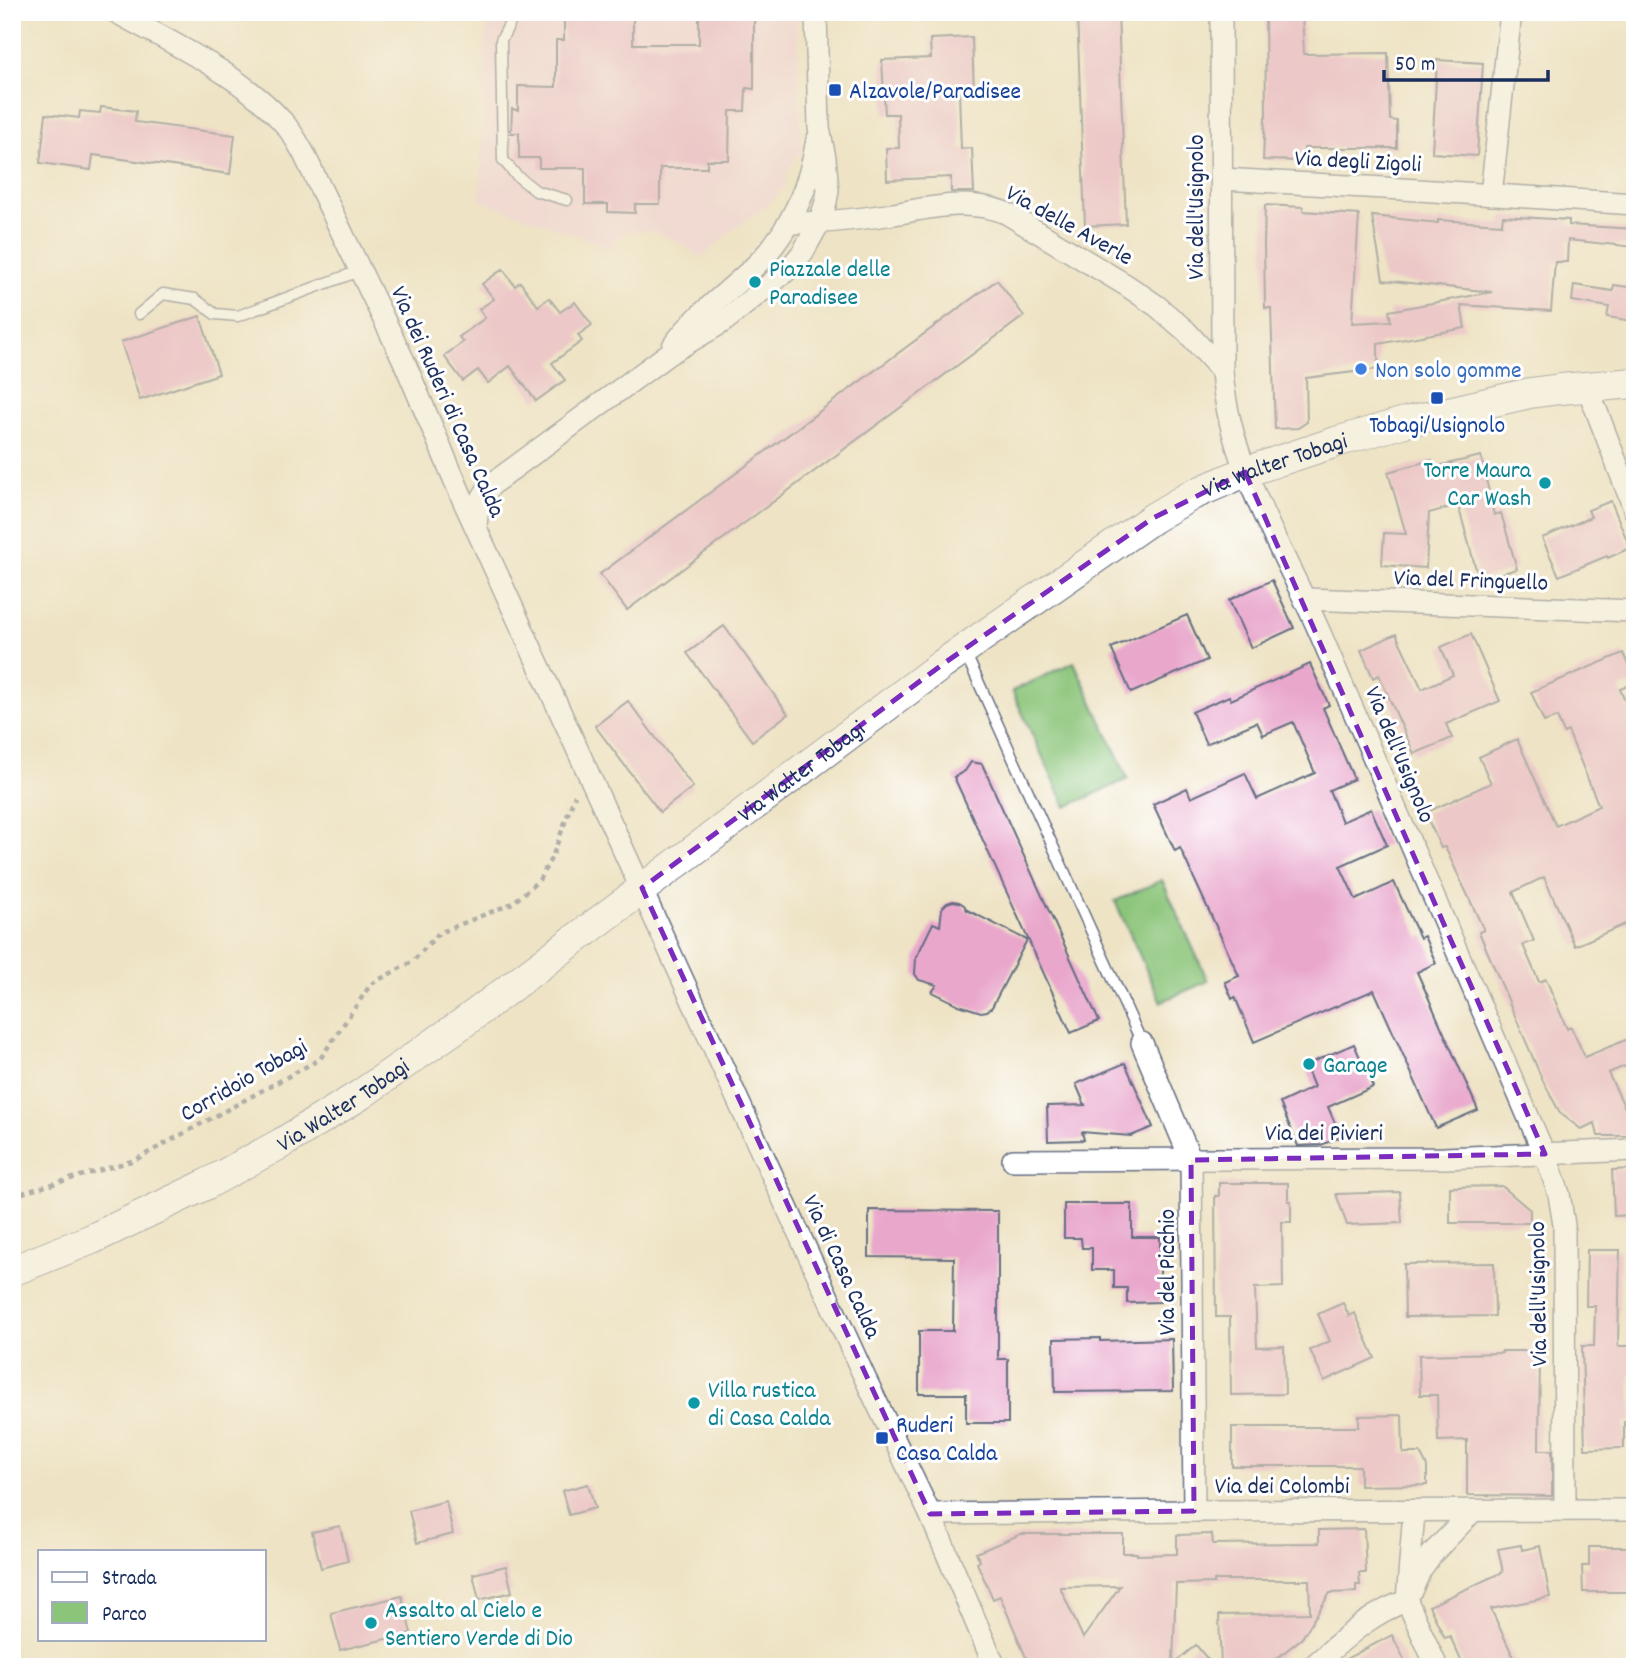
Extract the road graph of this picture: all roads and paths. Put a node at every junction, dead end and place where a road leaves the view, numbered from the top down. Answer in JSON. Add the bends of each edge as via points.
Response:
{"nodes":[{"id":1,"x":117,"y":12,"type":"edge"},
{"id":2,"x":519,"y":12,"type":"edge"},
{"id":3,"x":816,"y":12,"type":"edge"},
{"id":4,"x":1221,"y":12,"type":"edge"},
{"id":5,"x":1511,"y":12,"type":"edge"},
{"id":6,"x":820,"y":128,"type":"junction"},
{"id":7,"x":1222,"y":179,"type":"junction"},
{"id":8,"x":1491,"y":195,"type":"junction"},
{"id":9,"x":567,"y":200,"type":"dead end"},
{"id":10,"x":1635,"y":204,"type":"edge"},
{"id":11,"x":789,"y":223,"type":"junction"},
{"id":12,"x":819,"y":223,"type":"junction"},
{"id":13,"x":362,"y":270,"type":"junction"},
{"id":14,"x":139,"y":314,"type":"dead end"},
{"id":15,"x":667,"y":355,"type":"junction"},
{"id":16,"x":1222,"y":371,"type":"junction"},
{"id":17,"x":1635,"y":383,"type":"edge"},
{"id":18,"x":1587,"y":386,"type":"junction"},
{"id":19,"x":1245,"y":472,"type":"junction"},
{"id":20,"x":1635,"y":511,"type":"edge"},
{"id":21,"x":476,"y":527,"type":"junction"},
{"id":22,"x":1305,"y":599,"type":"junction"},
{"id":23,"x":1635,"y":611,"type":"edge"},
{"id":24,"x":963,"y":650,"type":"junction"},
{"id":25,"x":580,"y":785,"type":"dead end"},
{"id":26,"x":642,"y":888,"type":"junction"},
{"id":27,"x":1142,"y":1043,"type":"joint"},
{"id":28,"x":1635,"y":1150,"type":"edge"},
{"id":29,"x":1545,"y":1154,"type":"junction"},
{"id":30,"x":1013,"y":1160,"type":"dead end"},
{"id":31,"x":1191,"y":1160,"type":"junction"},
{"id":32,"x":12,"y":1195,"type":"edge"},
{"id":33,"x":12,"y":1270,"type":"edge"},
{"id":34,"x":1565,"y":1510,"type":"junction"},
{"id":35,"x":1635,"y":1510,"type":"edge"},
{"id":36,"x":1194,"y":1511,"type":"junction"},
{"id":37,"x":1414,"y":1511,"type":"junction"},
{"id":38,"x":1473,"y":1511,"type":"junction"},
{"id":39,"x":930,"y":1514,"type":"junction"},
{"id":40,"x":1407,"y":1601,"type":"junction"},
{"id":41,"x":995,"y":1667,"type":"edge"},
{"id":42,"x":1312,"y":1667,"type":"edge"},
{"id":43,"x":1437,"y":1667,"type":"edge"}],
"edges":[{"from":1,"to":13,"type":"street","name":"Via dei Ruderi di Casa Calda","via":[[236,81],[283,122],[303,152]]},
{"from":2,"to":9,"type":"lane","via":[[501,40],[503,160],[536,191]]},
{"from":3,"to":6,"type":"street"},
{"from":4,"to":7,"type":"street","name":"Via dell'Usignolo"},
{"from":5,"to":8,"type":"street"},
{"from":6,"to":11,"type":"street","via":[[809,178]]},
{"from":6,"to":12,"type":"street","via":[[828,190]]},
{"from":7,"to":8,"type":"street","name":"Via degli Zigoli"},
{"from":7,"to":16,"type":"street","name":"Via dell'Usignolo"},
{"from":8,"to":10,"type":"street","name":"Via degli Zigoli"},
{"from":11,"to":12,"type":"street","name":"Via delle Averle"},
{"from":11,"to":15,"type":"street","via":[[767,254],[697,317]]},
{"from":12,"to":15,"type":"street","via":[[790,268],[723,322]]},
{"from":12,"to":16,"type":"street","name":"Via delle Averle","via":[[941,205],[971,205],[1006,213],[1157,306]]},
{"from":13,"to":14,"type":"lane","via":[[238,316],[215,313],[195,299],[163,294]]},
{"from":13,"to":21,"type":"street","name":"Via dei Ruderi di Casa Calda"},
{"from":15,"to":21,"type":"street","via":[[496,481],[478,506]]},
{"from":16,"to":19,"type":"street","name":"Via dell'Usignolo"},
{"from":17,"to":18,"type":"street","name":"Via Walter Tobagi"},
{"from":18,"to":19,"type":"street","name":"Via Walter Tobagi","via":[[1530,393],[1405,422]]},
{"from":18,"to":20,"type":"street"},
{"from":19,"to":22,"type":"street","name":"Via dell'Usignolo"},
{"from":19,"to":24,"type":"street","name":"Via Walter Tobagi","via":[[1153,518]]},
{"from":21,"to":26,"type":"street","name":"Via dei Ruderi di Casa Calda"},
{"from":22,"to":23,"type":"street","name":"Via del Fringuello"},
{"from":22,"to":29,"type":"street","name":"Via dell'Usignolo"},
{"from":24,"to":26,"type":"street","name":"Via Walter Tobagi"},
{"from":24,"to":27,"type":"lane"},
{"from":25,"to":32,"type":"path","name":"Corridoio Tobagi","via":[[540,880],[513,903],[439,933],[412,962],[371,984],[320,1059],[135,1160]]},
{"from":26,"to":33,"type":"street","name":"Via Walter Tobagi","via":[[409,1062],[307,1128],[160,1207]]},
{"from":26,"to":39,"type":"street","name":"Via di Casa Calda"},
{"from":27,"to":31,"type":"street","name":"Via del Picchio"},
{"from":28,"to":29,"type":"street","name":"Via dei Pivieri"},
{"from":29,"to":31,"type":"street","name":"Via dei Pivieri"},
{"from":29,"to":34,"type":"street","name":"Via dell'Usignolo","via":[[1564,1225]]},
{"from":30,"to":31,"type":"street","name":"Via dei Pivieri"},
{"from":31,"to":36,"type":"street","name":"Via del Picchio"},
{"from":34,"to":35,"type":"street","name":"Via dei Colombi"},
{"from":34,"to":38,"type":"street","name":"Via dei Colombi"},
{"from":36,"to":37,"type":"street","name":"Via dei Colombi"},
{"from":36,"to":39,"type":"street","name":"Via dei Colombi"},
{"from":37,"to":38,"type":"street","name":"Via dei Colombi"},
{"from":37,"to":40,"type":"street"},
{"from":38,"to":40,"type":"street","via":[[1421,1569]]},
{"from":39,"to":41,"type":"street","name":"Via di Casa Calda"},
{"from":40,"to":42,"type":"street","via":[[1371,1617]]},
{"from":40,"to":43,"type":"street"}]}
